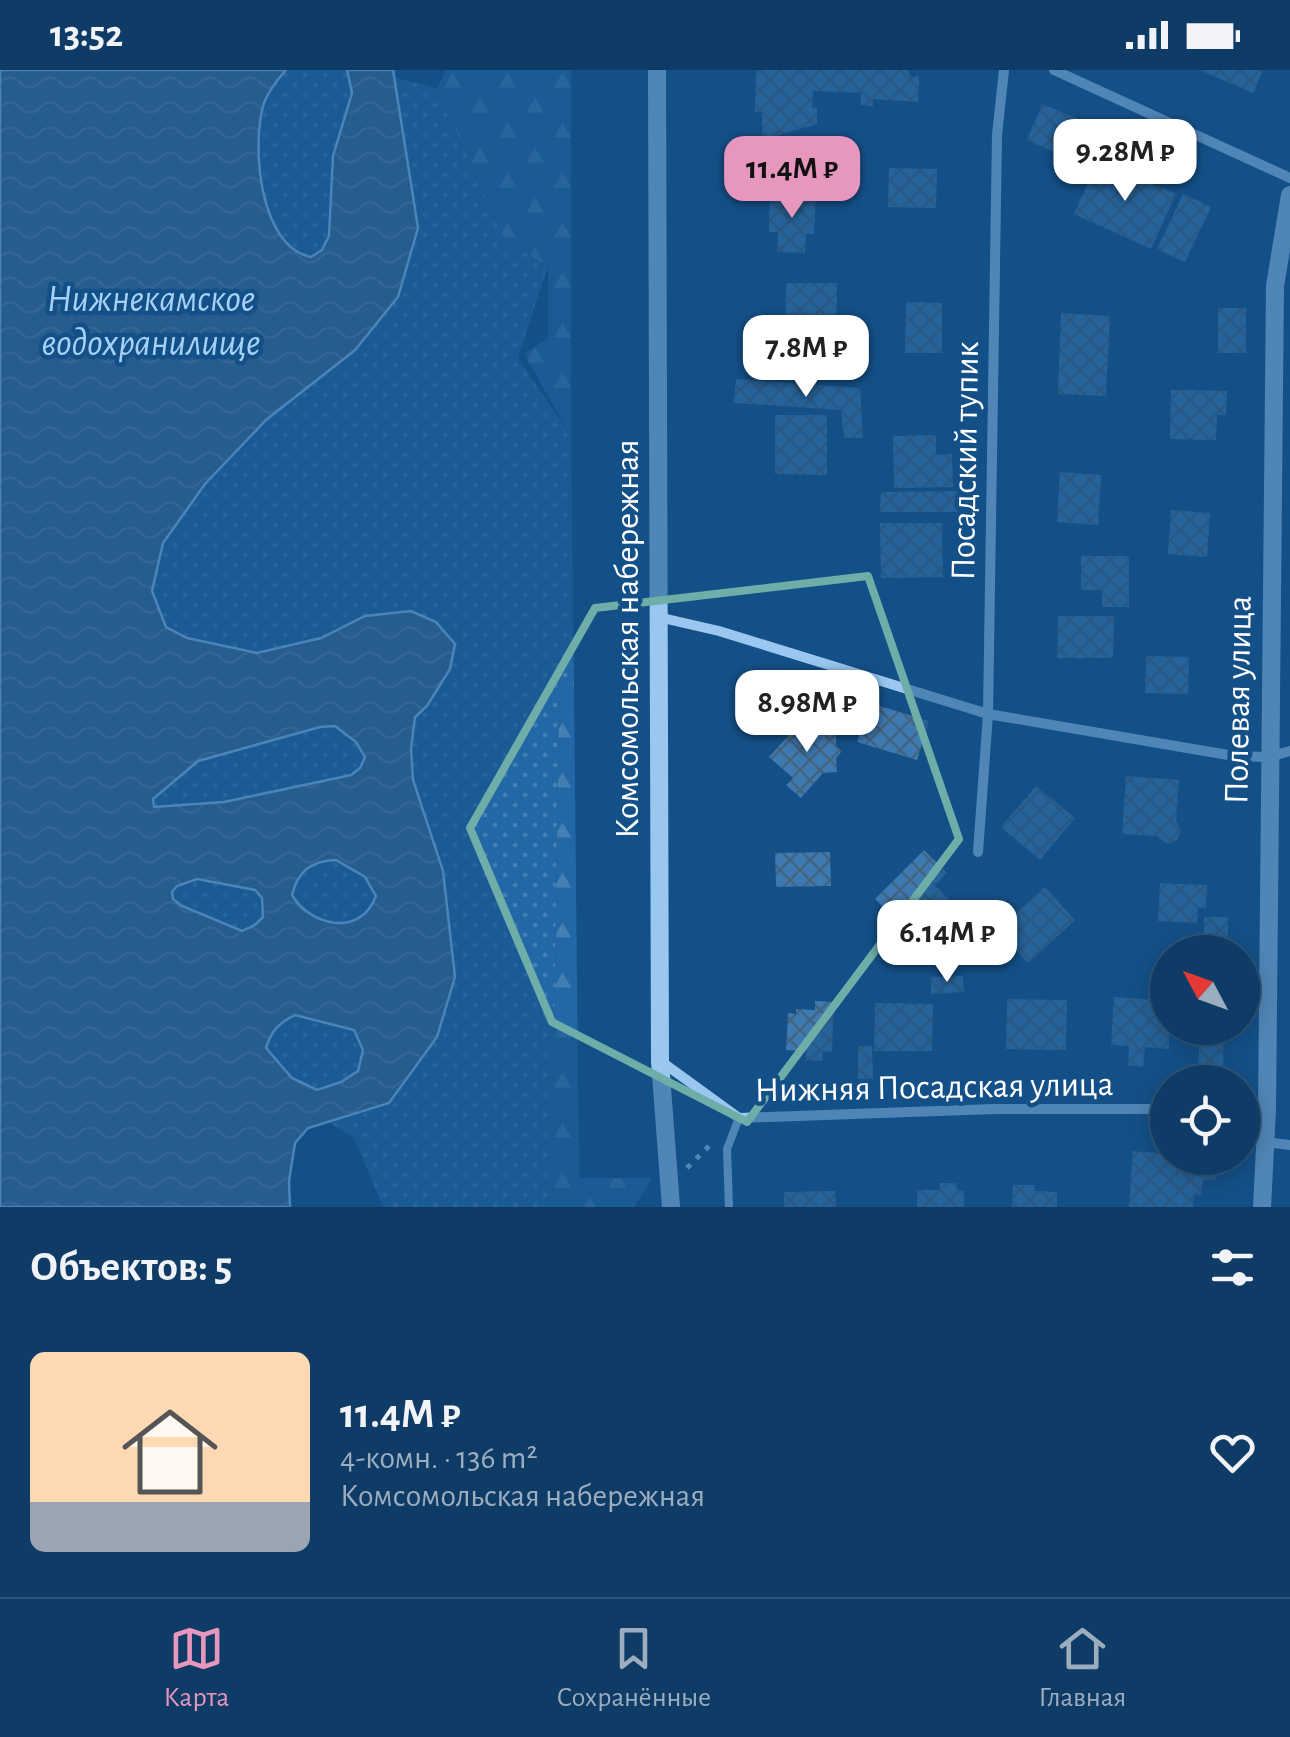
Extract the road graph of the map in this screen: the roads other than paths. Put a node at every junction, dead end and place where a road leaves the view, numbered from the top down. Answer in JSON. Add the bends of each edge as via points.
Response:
{"nodes":[{"id":1,"x":658,"y":70,"type":"edge"},
{"id":2,"x":1004,"y":70,"type":"edge"},
{"id":3,"x":1054,"y":70,"type":"edge"},
{"id":4,"x":1290,"y":178,"type":"edge"},
{"id":5,"x":1290,"y":195,"type":"edge"},
{"id":6,"x":658,"y":617,"type":"junction"},
{"id":7,"x":988,"y":714,"type":"junction"},
{"id":8,"x":1290,"y":751,"type":"edge"},
{"id":9,"x":1268,"y":756,"type":"junction"},
{"id":10,"x":978,"y":852,"type":"dead end"},
{"id":11,"x":660,"y":1061,"type":"junction"},
{"id":12,"x":1150,"y":1109,"type":"edge"},
{"id":13,"x":1260,"y":1109,"type":"edge"},
{"id":14,"x":1268,"y":1109,"type":"junction"},
{"id":15,"x":739,"y":1118,"type":"junction"},
{"id":16,"x":1266,"y":1142,"type":"junction"},
{"id":17,"x":1290,"y":1145,"type":"edge"},
{"id":18,"x":671,"y":1207,"type":"edge"},
{"id":19,"x":730,"y":1207,"type":"edge"},
{"id":20,"x":1262,"y":1207,"type":"edge"}],
"edges":[{"from":1,"to":6,"type":"street","name":"Комсомольская набережная"},
{"from":2,"to":7,"type":"street","name":"Посадский тупик","via":[[997,135]]},
{"from":3,"to":4,"type":"street"},
{"from":5,"to":9,"type":"street","name":"Полевая улица","via":[[1275,286]]},
{"from":6,"to":7,"type":"street"},
{"from":6,"to":11,"type":"street","name":"Комсомольская набережная"},
{"from":7,"to":9,"type":"street","via":[[1234,756]]},
{"from":7,"to":10,"type":"street","name":"Посадский тупик"},
{"from":8,"to":9,"type":"street"},
{"from":9,"to":14,"type":"street","name":"Полевая улица"},
{"from":11,"to":15,"type":"street","name":"Нижняя Посадская улица"},
{"from":11,"to":18,"type":"street","name":"Комсомольская набережная"},
{"from":12,"to":15,"type":"street","name":"Нижняя Посадская улица"},
{"from":13,"to":14,"type":"street"},
{"from":14,"to":16,"type":"street","name":"Полевая улица"},
{"from":15,"to":19,"type":"lane","via":[[727,1149]]},
{"from":16,"to":17,"type":"street"},
{"from":16,"to":20,"type":"street","name":"Полевая улица"}]}
